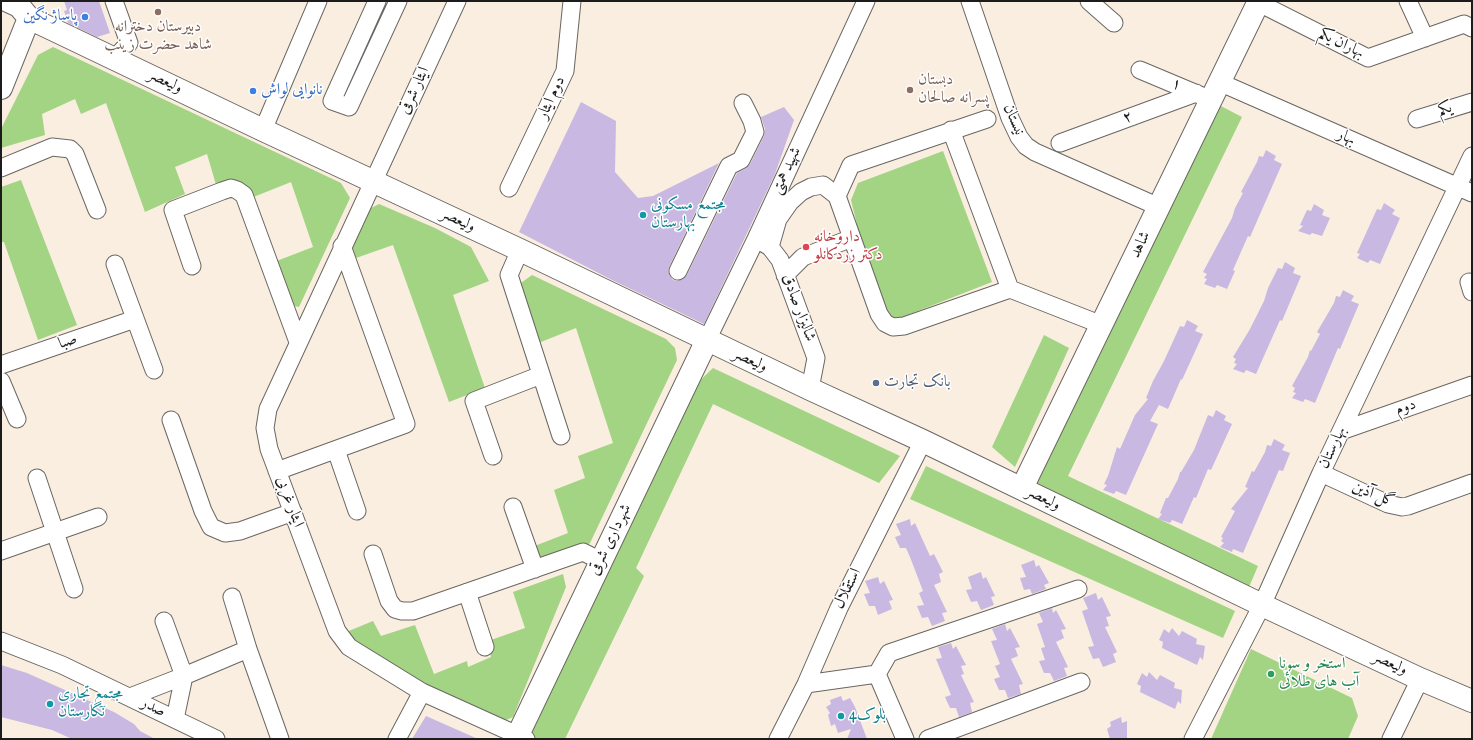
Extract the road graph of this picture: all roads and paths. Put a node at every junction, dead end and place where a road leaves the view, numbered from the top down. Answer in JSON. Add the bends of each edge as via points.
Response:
{"nodes":[{"id":1,"x":8,"y":1,"type":"edge"},
{"id":2,"x":114,"y":1,"type":"edge"},
{"id":3,"x":318,"y":1,"type":"edge"},
{"id":4,"x":377,"y":1,"type":"edge"},
{"id":5,"x":398,"y":1,"type":"edge"},
{"id":6,"x":457,"y":1,"type":"edge"},
{"id":7,"x":572,"y":1,"type":"edge"},
{"id":8,"x":866,"y":1,"type":"edge"},
{"id":9,"x":970,"y":1,"type":"edge"},
{"id":10,"x":1089,"y":1,"type":"edge"},
{"id":11,"x":1257,"y":1,"type":"edge"},
{"id":12,"x":1408,"y":1,"type":"edge"},
{"id":13,"x":1,"y":12,"type":"edge"},
{"id":14,"x":30,"y":18,"type":"junction"},
{"id":15,"x":1114,"y":22,"type":"dead end"},
{"id":16,"x":1472,"y":28,"type":"edge"},
{"id":17,"x":1425,"y":38,"type":"junction"},
{"id":18,"x":115,"y":58,"type":"junction"},
{"id":19,"x":1140,"y":70,"type":"dead end"},
{"id":20,"x":1,"y":88,"type":"edge"},
{"id":21,"x":1209,"y":92,"type":"junction"},
{"id":22,"x":1472,"y":102,"type":"edge"},
{"id":23,"x":743,"y":103,"type":"dead end"},
{"id":24,"x":987,"y":119,"type":"dead end"},
{"id":25,"x":1417,"y":119,"type":"dead end"},
{"id":26,"x":263,"y":130,"type":"junction"},
{"id":27,"x":951,"y":130,"type":"junction"},
{"id":28,"x":1060,"y":143,"type":"dead end"},
{"id":29,"x":1472,"y":156,"type":"edge"},
{"id":30,"x":1,"y":168,"type":"edge"},
{"id":31,"x":373,"y":181,"type":"junction"},
{"id":32,"x":509,"y":188,"type":"dead end"},
{"id":33,"x":1465,"y":190,"type":"edge"},
{"id":34,"x":837,"y":196,"type":"junction"},
{"id":35,"x":1159,"y":207,"type":"junction"},
{"id":36,"x":97,"y":210,"type":"dead end"},
{"id":37,"x":852,"y":238,"type":"junction"},
{"id":38,"x":763,"y":243,"type":"junction"},
{"id":39,"x":342,"y":246,"type":"junction"},
{"id":40,"x":520,"y":250,"type":"junction"},
{"id":41,"x":115,"y":264,"type":"dead end"},
{"id":42,"x":192,"y":266,"type":"dead end"},
{"id":43,"x":678,"y":271,"type":"dead end"},
{"id":44,"x":785,"y":275,"type":"junction"},
{"id":45,"x":1010,"y":289,"type":"junction"},
{"id":46,"x":135,"y":319,"type":"junction"},
{"id":47,"x":1102,"y":325,"type":"junction"},
{"id":48,"x":707,"y":340,"type":"junction"},
{"id":49,"x":298,"y":342,"type":"junction"},
{"id":50,"x":1,"y":365,"type":"edge"},
{"id":51,"x":154,"y":370,"type":"dead end"},
{"id":52,"x":541,"y":375,"type":"junction"},
{"id":53,"x":1,"y":381,"type":"edge"},
{"id":54,"x":1472,"y":385,"type":"edge"},
{"id":55,"x":810,"y":389,"type":"junction"},
{"id":56,"x":17,"y":419,"type":"dead end"},
{"id":57,"x":171,"y":420,"type":"dead end"},
{"id":58,"x":1340,"y":431,"type":"junction"},
{"id":59,"x":561,"y":436,"type":"dead end"},
{"id":60,"x":923,"y":441,"type":"junction"},
{"id":61,"x":336,"y":450,"type":"junction"},
{"id":62,"x":493,"y":456,"type":"dead end"},
{"id":63,"x":277,"y":471,"type":"junction"},
{"id":64,"x":1321,"y":473,"type":"junction"},
{"id":65,"x":37,"y":478,"type":"dead end"},
{"id":66,"x":1472,"y":483,"type":"edge"},
{"id":67,"x":1022,"y":488,"type":"junction"},
{"id":68,"x":513,"y":507,"type":"dead end"},
{"id":69,"x":357,"y":511,"type":"dead end"},
{"id":70,"x":293,"y":512,"type":"junction"},
{"id":71,"x":98,"y":517,"type":"dead end"},
{"id":72,"x":55,"y":531,"type":"junction"},
{"id":73,"x":1,"y":551,"type":"edge"},
{"id":74,"x":372,"y":554,"type":"dead end"},
{"id":75,"x":601,"y":561,"type":"junction"},
{"id":76,"x":535,"y":569,"type":"junction"},
{"id":77,"x":74,"y":589,"type":"dead end"},
{"id":78,"x":1078,"y":589,"type":"dead end"},
{"id":79,"x":467,"y":592,"type":"junction"},
{"id":80,"x":232,"y":597,"type":"dead end"},
{"id":81,"x":1262,"y":605,"type":"junction"},
{"id":82,"x":164,"y":621,"type":"dead end"},
{"id":83,"x":1,"y":641,"type":"edge"},
{"id":84,"x":486,"y":647,"type":"dead end"},
{"id":85,"x":248,"y":649,"type":"junction"},
{"id":86,"x":877,"y":674,"type":"junction"},
{"id":87,"x":184,"y":676,"type":"junction"},
{"id":88,"x":1420,"y":679,"type":"junction"},
{"id":89,"x":1081,"y":682,"type":"dead end"},
{"id":90,"x":806,"y":684,"type":"junction"},
{"id":91,"x":422,"y":692,"type":"junction"},
{"id":92,"x":130,"y":696,"type":"junction"},
{"id":93,"x":1472,"y":701,"type":"edge"},
{"id":94,"x":174,"y":719,"type":"junction"},
{"id":95,"x":520,"y":738,"type":"edge"},
{"id":96,"x":216,"y":739,"type":"edge"},
{"id":97,"x":280,"y":739,"type":"edge"},
{"id":98,"x":397,"y":739,"type":"edge"},
{"id":99,"x":778,"y":739,"type":"edge"},
{"id":100,"x":905,"y":739,"type":"edge"},
{"id":101,"x":928,"y":739,"type":"edge"},
{"id":102,"x":1193,"y":739,"type":"edge"},
{"id":103,"x":1391,"y":739,"type":"edge"}],
"edges":[{"from":1,"to":14,"type":"main road","name":"ولیعصر","via":[[18,6]]},
{"from":2,"to":18,"type":"street","via":[[129,43]]},
{"from":3,"to":26,"type":"street"},
{"from":4,"to":5,"type":"street","via":[[332,101],[349,107]]},
{"from":6,"to":31,"type":"street","name":"ایثار شرقی"},
{"from":7,"to":32,"type":"street","name":"دوم ایثار","via":[[565,71]]},
{"from":8,"to":38,"type":"street","name":"شهید همتی"},
{"from":9,"to":35,"type":"street","name":"نيستان","via":[[1010,118],[1026,146]]},
{"from":10,"to":15,"type":"street"},
{"from":11,"to":17,"type":"street","name":"بهاران یکم","via":[[1368,58]]},
{"from":11,"to":21,"type":"main road","name":"شاهد"},
{"from":12,"to":17,"type":"street"},
{"from":13,"to":14,"type":"main road","name":"ولیعصر","via":[[12,18]]},
{"from":14,"to":18,"type":"main road","name":"ولیعصر"},
{"from":14,"to":20,"type":"main road"},
{"from":16,"to":17,"type":"street","name":"بهاران یکم","via":[[1464,24]]},
{"from":18,"to":26,"type":"main road","name":"ولیعصر"},
{"from":19,"to":21,"type":"street","name":"۱"},
{"from":21,"to":28,"type":"street","name":"۲"},
{"from":21,"to":33,"type":"street","name":"بهار"},
{"from":21,"to":35,"type":"main road","name":"شاهد"},
{"from":22,"to":25,"type":"street","name":"یکم"},
{"from":23,"to":43,"type":"street","via":[[755,132],[741,160],[729,166]]},
{"from":24,"to":27,"type":"street"},
{"from":26,"to":31,"type":"main road","name":"ولیعصر"},
{"from":27,"to":34,"type":"street","via":[[851,165]]},
{"from":27,"to":45,"type":"street"},
{"from":29,"to":33,"type":"street","name":"بهارستان"},
{"from":30,"to":36,"type":"street","via":[[52,146],[70,149],[75,154]]},
{"from":31,"to":39,"type":"street","name":"ایثار غربی"},
{"from":31,"to":40,"type":"main road","name":"ولیعصر"},
{"from":33,"to":58,"type":"street","name":"بهارستان"},
{"from":34,"to":37,"type":"street"},
{"from":34,"to":38,"type":"street","via":[[823,185],[810,187],[801,192],[790,202]]},
{"from":35,"to":47,"type":"main road","name":"شاهد"},
{"from":37,"to":44,"type":"street","via":[[803,257]]},
{"from":37,"to":45,"type":"street","via":[[879,314],[885,323],[893,327],[904,326]]},
{"from":38,"to":44,"type":"street","name":"شالیزار صادق","via":[[780,260]]},
{"from":38,"to":48,"type":"street","name":"شهید همتی"},
{"from":39,"to":49,"type":"street","name":"ایثار غربی"},
{"from":39,"to":61,"type":"street","via":[[406,424]]},
{"from":40,"to":48,"type":"main road","name":"ولیعصر"},
{"from":40,"to":52,"type":"street","via":[[508,275]]},
{"from":41,"to":46,"type":"street"},
{"from":42,"to":49,"type":"street","via":[[173,210],[231,188],[238,190],[244,195]]},
{"from":44,"to":55,"type":"street","name":"شالیزار صادق","via":[[816,358]]},
{"from":45,"to":47,"type":"street"},
{"from":46,"to":50,"type":"street","name":"صبا"},
{"from":46,"to":51,"type":"street"},
{"from":47,"to":67,"type":"main road","name":"شاهد"},
{"from":48,"to":55,"type":"main road","name":"ولیعصر"},
{"from":48,"to":75,"type":"main road","name":"شهرداری شرقی"},
{"from":49,"to":63,"type":"street","name":"ایثار غربی","via":[[268,409],[265,428]]},
{"from":52,"to":59,"type":"street"},
{"from":52,"to":62,"type":"street","via":[[474,401]]},
{"from":53,"to":56,"type":"street"},
{"from":54,"to":58,"type":"street","name":"دوم"},
{"from":55,"to":60,"type":"main road","name":"ولیعصر"},
{"from":57,"to":70,"type":"street","via":[[202,511],[211,527],[225,533],[240,531]]},
{"from":58,"to":64,"type":"street","name":"بهارستان"},
{"from":60,"to":67,"type":"main road","name":"ولیعصر"},
{"from":60,"to":90,"type":"street","name":"استقلال","via":[[839,608]]},
{"from":61,"to":63,"type":"street"},
{"from":61,"to":69,"type":"street"},
{"from":63,"to":70,"type":"street","name":"ایثار غربی"},
{"from":64,"to":66,"type":"street","name":"گل آذین","via":[[1388,504],[1402,506]]},
{"from":64,"to":81,"type":"street","name":"بهارستان"},
{"from":65,"to":72,"type":"street"},
{"from":67,"to":81,"type":"main road","name":"ولیعصر"},
{"from":68,"to":76,"type":"street"},
{"from":70,"to":91,"type":"street","name":"ایثار غربی","via":[[337,631],[349,647]]},
{"from":71,"to":72,"type":"street"},
{"from":72,"to":73,"type":"street"},
{"from":72,"to":77,"type":"street"},
{"from":74,"to":79,"type":"street","via":[[389,601],[395,609],[412,611]]},
{"from":75,"to":76,"type":"street","via":[[583,552]]},
{"from":75,"to":95,"type":"main road","name":"شهرداری شرقی"},
{"from":76,"to":79,"type":"street"},
{"from":78,"to":86,"type":"street","via":[[889,653]]},
{"from":79,"to":84,"type":"street"},
{"from":80,"to":85,"type":"street"},
{"from":81,"to":88,"type":"main road","name":"ولیعصر"},
{"from":81,"to":102,"type":"street","name":"بهارستان"},
{"from":82,"to":87,"type":"street"},
{"from":83,"to":92,"type":"street","name":"صدر"},
{"from":85,"to":87,"type":"street"},
{"from":85,"to":97,"type":"street"},
{"from":86,"to":90,"type":"street"},
{"from":86,"to":100,"type":"street"},
{"from":87,"to":92,"type":"street"},
{"from":87,"to":94,"type":"street"},
{"from":88,"to":93,"type":"main road","name":"ولیعصر"},
{"from":88,"to":103,"type":"street"},
{"from":89,"to":101,"type":"street"},
{"from":90,"to":99,"type":"street","name":"استقلال"},
{"from":91,"to":95,"type":"street","name":"ایثار غربی"},
{"from":91,"to":98,"type":"street"},
{"from":92,"to":94,"type":"street","name":"صدر"},
{"from":94,"to":96,"type":"street","name":"صدر"}]}
